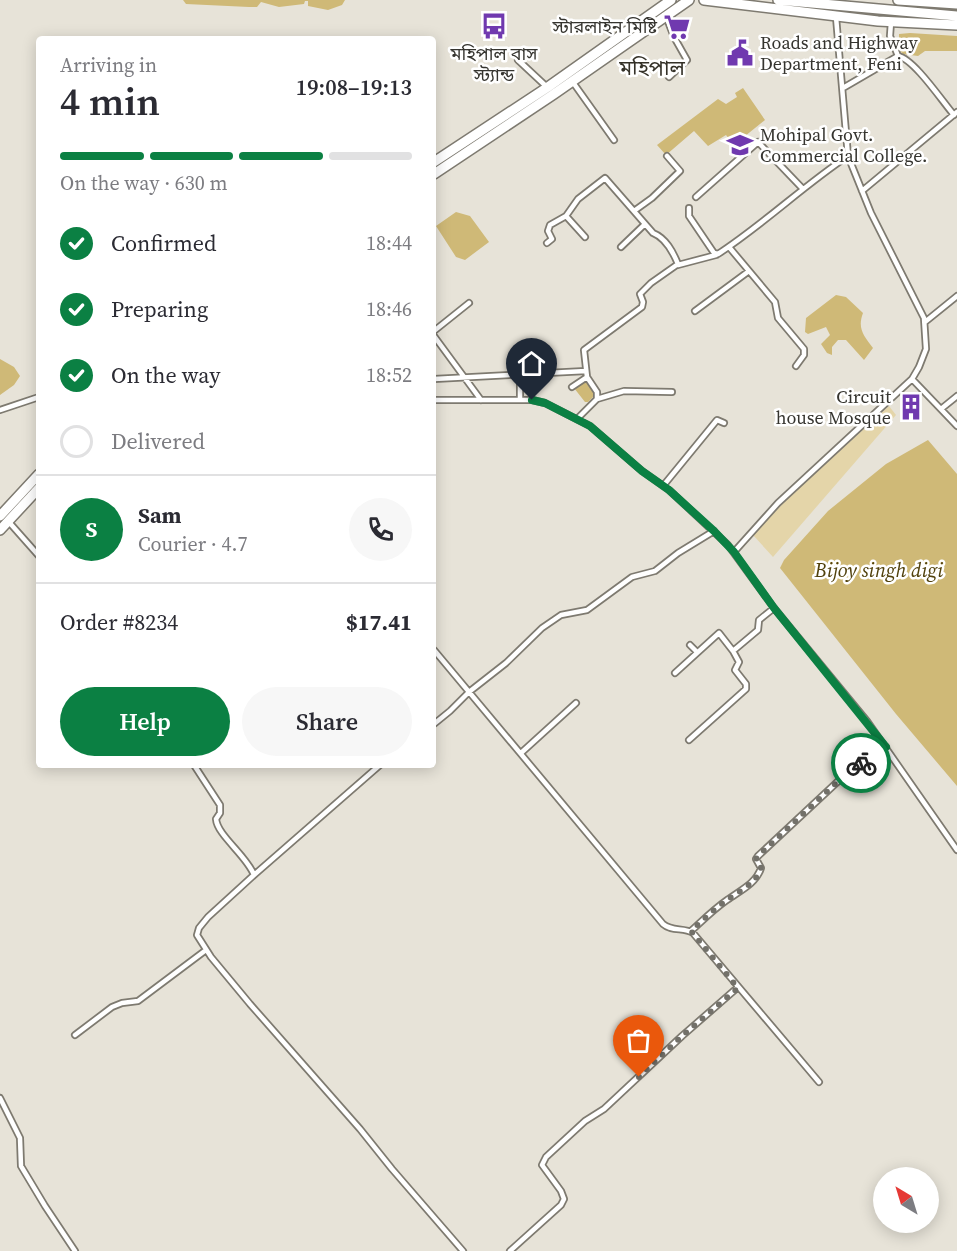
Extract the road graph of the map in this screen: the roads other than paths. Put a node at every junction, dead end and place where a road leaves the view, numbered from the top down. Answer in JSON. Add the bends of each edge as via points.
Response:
{"nodes":[{"id":1,"x":671,"y":0,"type":"edge"},
{"id":2,"x":689,"y":0,"type":"edge"},
{"id":3,"x":704,"y":0,"type":"edge"},
{"id":4,"x":778,"y":0,"type":"edge"},
{"id":5,"x":898,"y":0,"type":"edge"},
{"id":6,"x":957,"y":4,"type":"edge"},
{"id":7,"x":666,"y":16,"type":"junction"},
{"id":8,"x":957,"y":16,"type":"edge"},
{"id":9,"x":836,"y":17,"type":"junction"},
{"id":10,"x":891,"y":22,"type":"junction"},
{"id":11,"x":957,"y":25,"type":"edge"},
{"id":12,"x":898,"y":56,"type":"junction"},
{"id":13,"x":518,"y":60,"type":"dead end"},
{"id":14,"x":669,"y":77,"type":"dead end"},
{"id":15,"x":572,"y":81,"type":"junction"},
{"id":16,"x":843,"y":88,"type":"junction"},
{"id":17,"x":551,"y":90,"type":"junction"},
{"id":18,"x":955,"y":113,"type":"edge"},
{"id":19,"x":614,"y":140,"type":"dead end"},
{"id":20,"x":667,"y":156,"type":"dead end"},
{"id":21,"x":848,"y":156,"type":"junction"},
{"id":22,"x":436,"y":161,"type":"edge"},
{"id":23,"x":436,"y":173,"type":"edge"},
{"id":24,"x":803,"y":189,"type":"junction"},
{"id":25,"x":862,"y":190,"type":"junction"},
{"id":26,"x":696,"y":197,"type":"dead end"},
{"id":27,"x":689,"y":208,"type":"dead end"},
{"id":28,"x":634,"y":211,"type":"junction"},
{"id":29,"x":566,"y":216,"type":"junction"},
{"id":30,"x":645,"y":224,"type":"junction"},
{"id":31,"x":585,"y":237,"type":"dead end"},
{"id":32,"x":547,"y":243,"type":"dead end"},
{"id":33,"x":621,"y":247,"type":"dead end"},
{"id":34,"x":729,"y":247,"type":"junction"},
{"id":35,"x":716,"y":255,"type":"junction"},
{"id":36,"x":677,"y":265,"type":"junction"},
{"id":37,"x":749,"y":271,"type":"junction"},
{"id":38,"x":957,"y":296,"type":"edge"},
{"id":39,"x":470,"y":303,"type":"dead end"},
{"id":40,"x":695,"y":311,"type":"dead end"},
{"id":41,"x":924,"y":322,"type":"junction"},
{"id":42,"x":436,"y":329,"type":"edge"},
{"id":43,"x":436,"y":339,"type":"edge"},
{"id":44,"x":796,"y":366,"type":"dead end"},
{"id":45,"x":587,"y":374,"type":"junction"},
{"id":46,"x":520,"y":375,"type":"junction"},
{"id":47,"x":466,"y":378,"type":"junction"},
{"id":48,"x":436,"y":379,"type":"edge"},
{"id":49,"x":912,"y":379,"type":"junction"},
{"id":50,"x":572,"y":387,"type":"dead end"},
{"id":51,"x":672,"y":392,"type":"dead end"},
{"id":52,"x":957,"y":396,"type":"edge"},
{"id":53,"x":36,"y":398,"type":"edge"},
{"id":54,"x":597,"y":399,"type":"junction"},
{"id":55,"x":436,"y":400,"type":"edge"},
{"id":56,"x":482,"y":400,"type":"junction"},
{"id":57,"x":520,"y":400,"type":"junction"},
{"id":58,"x":941,"y":409,"type":"junction"},
{"id":59,"x":0,"y":410,"type":"edge"},
{"id":60,"x":577,"y":419,"type":"junction"},
{"id":61,"x":724,"y":423,"type":"dead end"},
{"id":62,"x":957,"y":426,"type":"edge"},
{"id":63,"x":36,"y":478,"type":"edge"},
{"id":64,"x":663,"y":486,"type":"junction"},
{"id":65,"x":36,"y":491,"type":"edge"},
{"id":66,"x":4,"y":518,"type":"edge"},
{"id":67,"x":0,"y":530,"type":"edge"},
{"id":68,"x":714,"y":531,"type":"junction"},
{"id":69,"x":734,"y":552,"type":"junction"},
{"id":70,"x":36,"y":553,"type":"edge"},
{"id":71,"x":774,"y":608,"type":"junction"},
{"id":72,"x":690,"y":645,"type":"dead end"},
{"id":73,"x":733,"y":651,"type":"junction"},
{"id":74,"x":436,"y":652,"type":"edge"},
{"id":75,"x":697,"y":652,"type":"junction"},
{"id":76,"x":675,"y":673,"type":"dead end"},
{"id":77,"x":470,"y":692,"type":"junction"},
{"id":78,"x":576,"y":703,"type":"dead end"},
{"id":79,"x":436,"y":722,"type":"edge"},
{"id":80,"x":689,"y":740,"type":"dead end"},
{"id":81,"x":886,"y":747,"type":"junction"},
{"id":82,"x":521,"y":753,"type":"junction"},
{"id":83,"x":196,"y":768,"type":"edge"},
{"id":84,"x":377,"y":768,"type":"edge"},
{"id":85,"x":957,"y":850,"type":"edge"},
{"id":86,"x":254,"y":874,"type":"junction"},
{"id":87,"x":691,"y":931,"type":"junction"},
{"id":88,"x":206,"y":950,"type":"junction"},
{"id":89,"x":738,"y":988,"type":"junction"},
{"id":90,"x":75,"y":1035,"type":"dead end"},
{"id":91,"x":819,"y":1082,"type":"dead end"},
{"id":92,"x":0,"y":1098,"type":"edge"},
{"id":93,"x":75,"y":1251,"type":"edge"},
{"id":94,"x":463,"y":1251,"type":"edge"},
{"id":95,"x":510,"y":1251,"type":"edge"}],
"edges":[{"from":1,"to":17,"type":"highway"},
{"from":2,"to":7,"type":"highway"},
{"from":3,"to":9,"type":"highway"},
{"from":4,"to":8,"type":"highway"},
{"from":5,"to":6,"type":"highway"},
{"from":7,"to":14,"type":"street","via":[[687,60]]},
{"from":7,"to":15,"type":"highway"},
{"from":9,"to":10,"type":"highway"},
{"from":9,"to":16,"type":"street"},
{"from":10,"to":11,"type":"highway"},
{"from":10,"to":12,"type":"street","via":[[890,36]]},
{"from":12,"to":16,"type":"street"},
{"from":12,"to":18,"type":"street","via":[[913,66]]},
{"from":13,"to":17,"type":"street"},
{"from":15,"to":17,"type":"highway"},
{"from":15,"to":19,"type":"street"},
{"from":16,"to":21,"type":"street"},
{"from":17,"to":22,"type":"highway"},
{"from":17,"to":23,"type":"highway"},
{"from":18,"to":25,"type":"street"},
{"from":20,"to":28,"type":"street","via":[[680,171]]},
{"from":21,"to":24,"type":"street"},
{"from":21,"to":25,"type":"street"},
{"from":24,"to":26,"type":"street","via":[[758,142]]},
{"from":24,"to":34,"type":"street"},
{"from":25,"to":41,"type":"street"},
{"from":27,"to":35,"type":"street","via":[[689,216]]},
{"from":28,"to":29,"type":"street","via":[[605,178],[578,199]]},
{"from":28,"to":30,"type":"street"},
{"from":29,"to":31,"type":"street"},
{"from":29,"to":32,"type":"street","via":[[550,225],[552,239]]},
{"from":30,"to":33,"type":"street"},
{"from":30,"to":36,"type":"street","via":[[661,237]]},
{"from":34,"to":35,"type":"street"},
{"from":34,"to":37,"type":"street"},
{"from":35,"to":36,"type":"street"},
{"from":36,"to":45,"type":"street","via":[[640,294],[642,307],[584,350]]},
{"from":37,"to":40,"type":"street"},
{"from":37,"to":44,"type":"street","via":[[774,302],[778,318],[804,349]]},
{"from":38,"to":41,"type":"street"},
{"from":39,"to":42,"type":"street"},
{"from":41,"to":49,"type":"street","via":[[926,349]]},
{"from":43,"to":47,"type":"street"},
{"from":45,"to":46,"type":"street"},
{"from":45,"to":50,"type":"street"},
{"from":45,"to":54,"type":"street"},
{"from":46,"to":47,"type":"street"},
{"from":46,"to":57,"type":"street"},
{"from":47,"to":48,"type":"street"},
{"from":47,"to":56,"type":"street"},
{"from":49,"to":58,"type":"street"},
{"from":49,"to":69,"type":"street","via":[[778,503]]},
{"from":51,"to":54,"type":"street","via":[[624,391]]},
{"from":52,"to":58,"type":"street"},
{"from":53,"to":59,"type":"street"},
{"from":54,"to":60,"type":"street"},
{"from":55,"to":56,"type":"street"},
{"from":56,"to":57,"type":"street"},
{"from":57,"to":60,"type":"street","via":[[545,403]]},
{"from":58,"to":62,"type":"street"},
{"from":60,"to":64,"type":"street"},
{"from":61,"to":64,"type":"street","via":[[717,420]]},
{"from":63,"to":66,"type":"highway"},
{"from":64,"to":68,"type":"street"},
{"from":65,"to":66,"type":"highway"},
{"from":66,"to":67,"type":"highway"},
{"from":66,"to":70,"type":"street"},
{"from":68,"to":69,"type":"street"},
{"from":68,"to":77,"type":"street","via":[[655,571],[632,577],[587,610],[561,615]]},
{"from":69,"to":71,"type":"street"},
{"from":71,"to":73,"type":"street","via":[[759,620],[758,630]]},
{"from":71,"to":81,"type":"street"},
{"from":72,"to":75,"type":"street"},
{"from":73,"to":75,"type":"street","via":[[719,633]]},
{"from":73,"to":80,"type":"street","via":[[739,662],[735,670],[746,689]]},
{"from":74,"to":77,"type":"street"},
{"from":75,"to":76,"type":"street"},
{"from":77,"to":79,"type":"street"},
{"from":77,"to":82,"type":"street"},
{"from":78,"to":82,"type":"street"},
{"from":81,"to":85,"type":"street"},
{"from":81,"to":87,"type":"street","via":[[848,772],[758,856],[759,873]]},
{"from":82,"to":87,"type":"street","via":[[663,924],[673,930]]},
{"from":83,"to":86,"type":"street","via":[[222,808],[216,819],[218,829]]},
{"from":84,"to":86,"type":"street"},
{"from":86,"to":88,"type":"street","via":[[199,928],[197,935]]},
{"from":87,"to":89,"type":"street"},
{"from":88,"to":90,"type":"street","via":[[138,1001],[112,1007]]},
{"from":88,"to":94,"type":"street"},
{"from":89,"to":91,"type":"street"},
{"from":89,"to":95,"type":"street","via":[[546,1157],[542,1165],[564,1199]]},
{"from":92,"to":93,"type":"street","via":[[20,1138],[21,1166]]}]}
